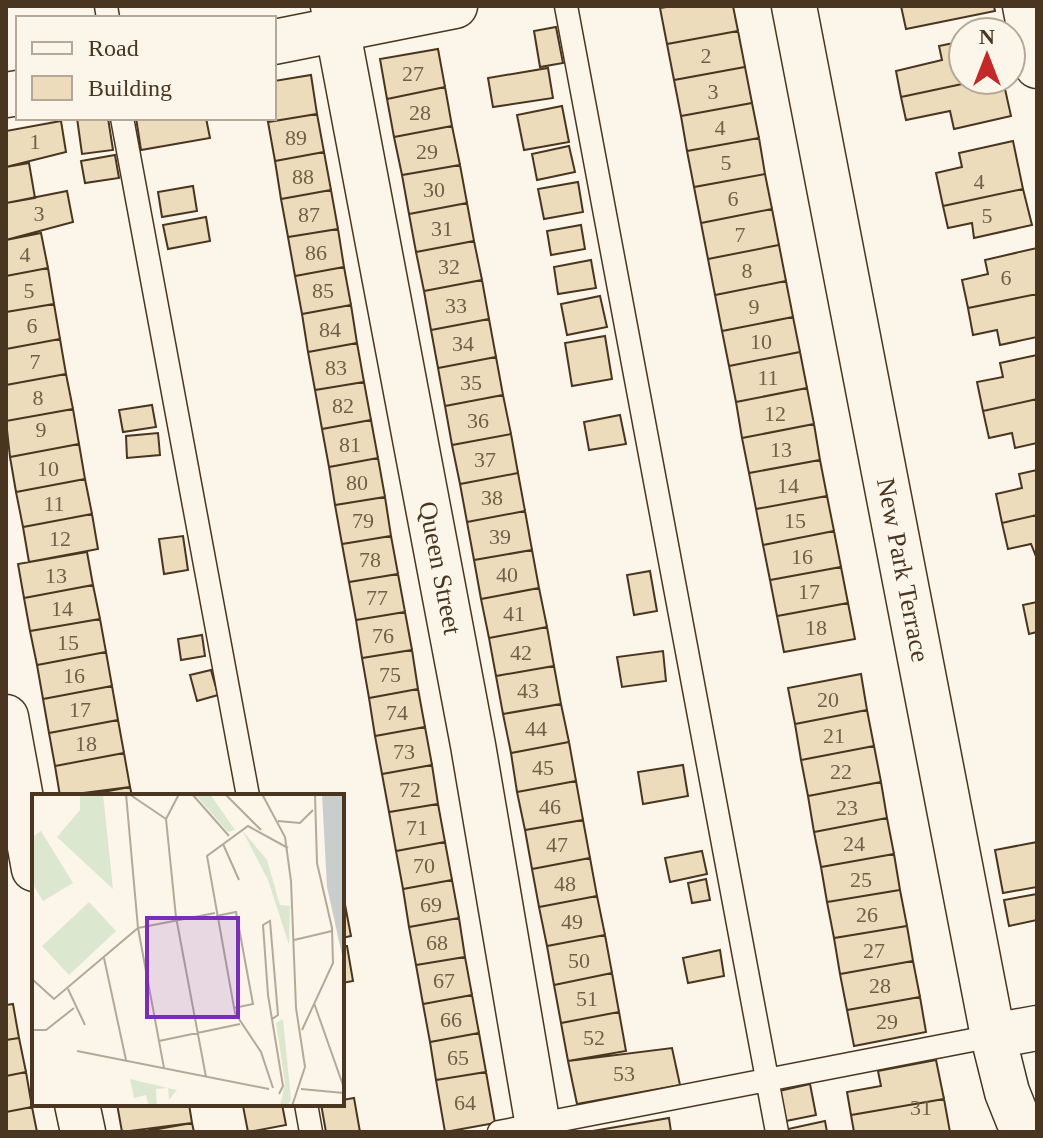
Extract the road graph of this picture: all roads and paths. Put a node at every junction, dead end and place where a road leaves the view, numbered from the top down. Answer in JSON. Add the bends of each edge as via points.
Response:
{"nodes":[{"id":1,"x":455,"y":6,"type":"edge"},
{"id":2,"x":566,"y":6,"type":"edge"},
{"id":3,"x":794,"y":6,"type":"edge"},
{"id":4,"x":1025,"y":6,"type":"edge"},
{"id":5,"x":336,"y":17,"type":"edge"},
{"id":6,"x":276,"y":41,"type":"edge"},
{"id":7,"x":1037,"y":66,"type":"edge"},
{"id":8,"x":122,"y":120,"type":"edge"},
{"id":9,"x":6,"y":717,"type":"edge"},
{"id":10,"x":248,"y":794,"type":"edge"},
{"id":11,"x":32,"y":858,"type":"edge"},
{"id":12,"x":1037,"y":1028,"type":"edge"},
{"id":13,"x":993,"y":1036,"type":"junction"},
{"id":14,"x":766,"y":1080,"type":"junction"},
{"id":15,"x":77,"y":1106,"type":"edge"},
{"id":16,"x":306,"y":1106,"type":"edge"},
{"id":17,"x":525,"y":1129,"type":"edge"},
{"id":18,"x":83,"y":1132,"type":"edge"},
{"id":19,"x":311,"y":1132,"type":"edge"},
{"id":20,"x":777,"y":1132,"type":"edge"},
{"id":21,"x":1023,"y":1132,"type":"edge"}],
"edges":[{"from":1,"to":5,"type":"street"},
{"from":2,"to":14,"type":"lane"},
{"from":3,"to":13,"type":"street","name":"New Park Terrace"},
{"from":4,"to":7,"type":"street"},
{"from":5,"to":6,"type":"street"},
{"from":5,"to":17,"type":"street","name":"Queen Street","via":[[473,745]]},
{"from":8,"to":10,"type":"lane"},
{"from":9,"to":11,"type":"street"},
{"from":12,"to":13,"type":"street"},
{"from":13,"to":14,"type":"lane"},
{"from":13,"to":21,"type":"street","name":"New Park Terrace"},
{"from":14,"to":17,"type":"lane"},
{"from":14,"to":20,"type":"lane"},
{"from":15,"to":18,"type":"street"},
{"from":16,"to":19,"type":"lane"}]}
